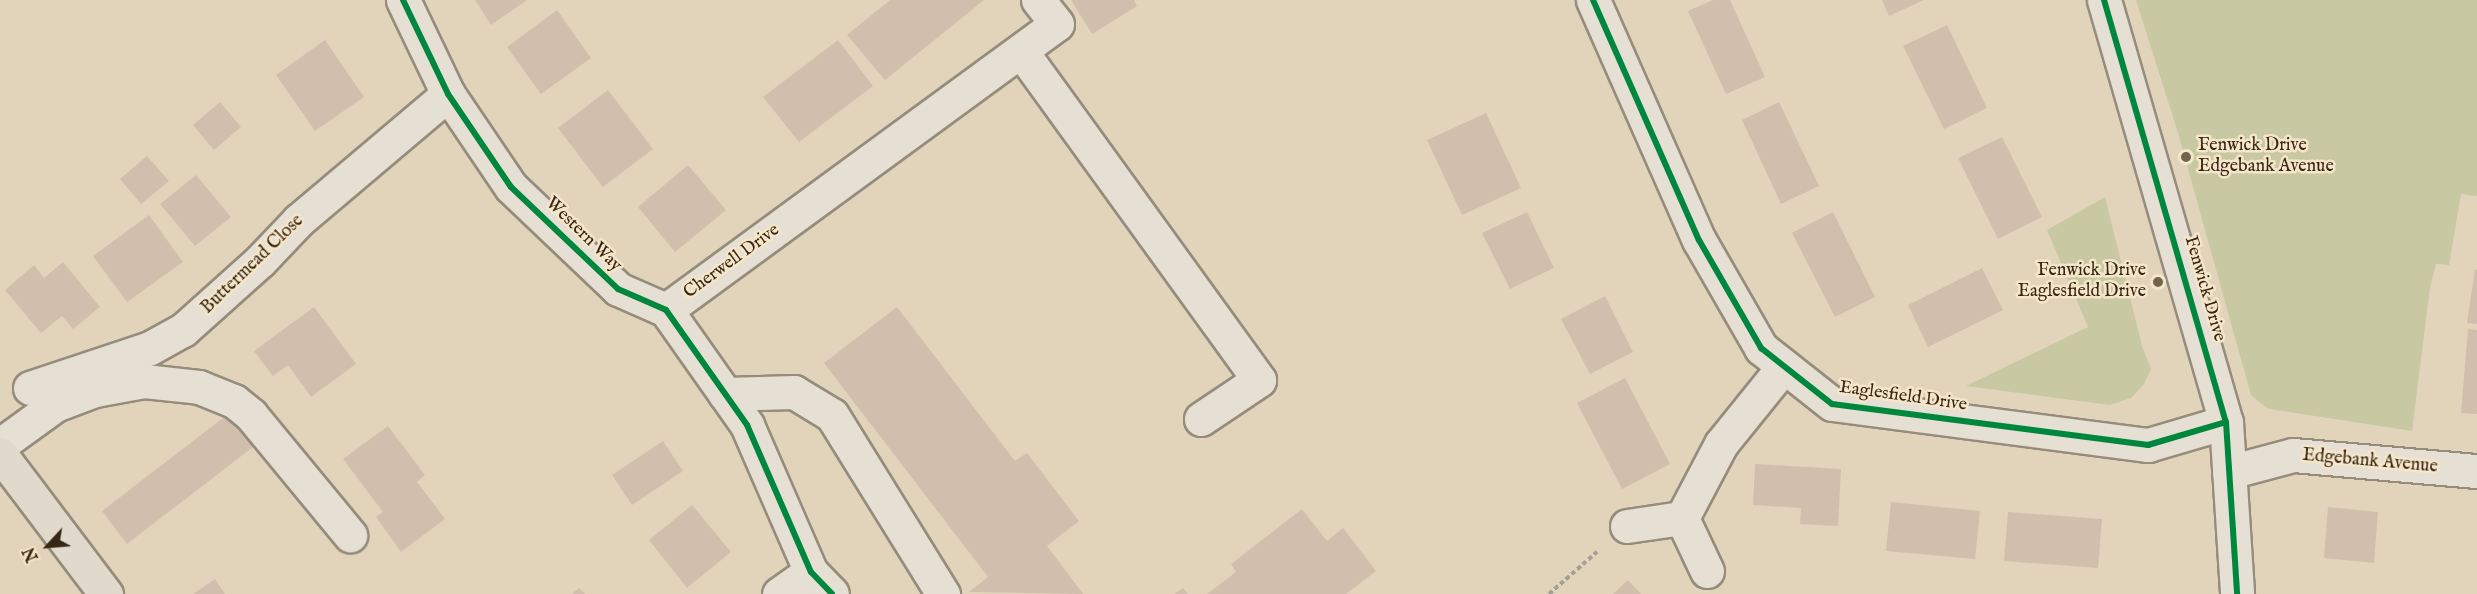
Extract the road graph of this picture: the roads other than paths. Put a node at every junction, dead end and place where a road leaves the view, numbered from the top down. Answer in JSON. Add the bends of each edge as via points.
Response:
{"nodes":[{"id":1,"x":403,"y":0,"type":"edge"},
{"id":2,"x":1038,"y":0,"type":"edge"},
{"id":3,"x":1593,"y":0,"type":"edge"},
{"id":4,"x":2104,"y":0,"type":"edge"},
{"id":5,"x":1021,"y":51,"type":"junction"},
{"id":6,"x":448,"y":94,"type":"junction"},
{"id":7,"x":666,"y":310,"type":"junction"},
{"id":8,"x":1784,"y":366,"type":"junction"},
{"id":9,"x":30,"y":388,"type":"dead end"},
{"id":10,"x":725,"y":394,"type":"junction"},
{"id":11,"x":1201,"y":419,"type":"dead end"},
{"id":12,"x":2226,"y":422,"type":"junction"},
{"id":13,"x":0,"y":445,"type":"edge"},
{"id":14,"x":0,"y":454,"type":"edge"},
{"id":15,"x":2477,"y":471,"type":"edge"},
{"id":16,"x":2229,"y":472,"type":"junction"},
{"id":17,"x":1682,"y":518,"type":"junction"},
{"id":18,"x":1627,"y":526,"type":"road end"},
{"id":19,"x":350,"y":535,"type":"dead end"},
{"id":20,"x":1707,"y":571,"type":"dead end"},
{"id":21,"x":821,"y":583,"type":"edge"},
{"id":22,"x":106,"y":594,"type":"edge"},
{"id":23,"x":779,"y":594,"type":"edge"},
{"id":24,"x":943,"y":594,"type":"edge"},
{"id":25,"x":2237,"y":594,"type":"edge"}],
"edges":[{"from":1,"to":6,"type":"street","name":"Western Way"},
{"from":2,"to":5,"type":"street","name":"Cherwell Drive","via":[[1057,24]]},
{"from":3,"to":8,"type":"street","name":"Eaglesfield Drive","via":[[1699,240],[1761,348]]},
{"from":4,"to":12,"type":"street","name":"Fenwick Drive"},
{"from":5,"to":7,"type":"street","name":"Cherwell Drive"},
{"from":5,"to":11,"type":"street","via":[[1259,380]]},
{"from":6,"to":7,"type":"street","name":"Western Way","via":[[511,187],[618,289]]},
{"from":6,"to":9,"type":"street","name":"Buttermead Close","via":[[299,220],[237,283],[183,330],[150,348]]},
{"from":7,"to":10,"type":"street"},
{"from":8,"to":12,"type":"street","name":"Eaglesfield Drive","via":[[1832,404],[2148,445]]},
{"from":8,"to":17,"type":"street","via":[[1721,444]]},
{"from":10,"to":21,"type":"street","via":[[747,425]]},
{"from":10,"to":24,"type":"street","via":[[794,392],[832,415]]},
{"from":12,"to":16,"type":"street","name":"Fenwick Drive"},
{"from":13,"to":19,"type":"street","via":[[55,405],[95,390],[144,381],[199,387],[234,401],[251,415]]},
{"from":14,"to":22,"type":"highway"},
{"from":15,"to":16,"type":"street","name":"Edgebank Avenue","via":[[2293,455]]},
{"from":16,"to":25,"type":"street","name":"Fenwick Drive"},
{"from":17,"to":18,"type":"street"},
{"from":17,"to":20,"type":"street"},
{"from":21,"to":23,"type":"street"}]}
